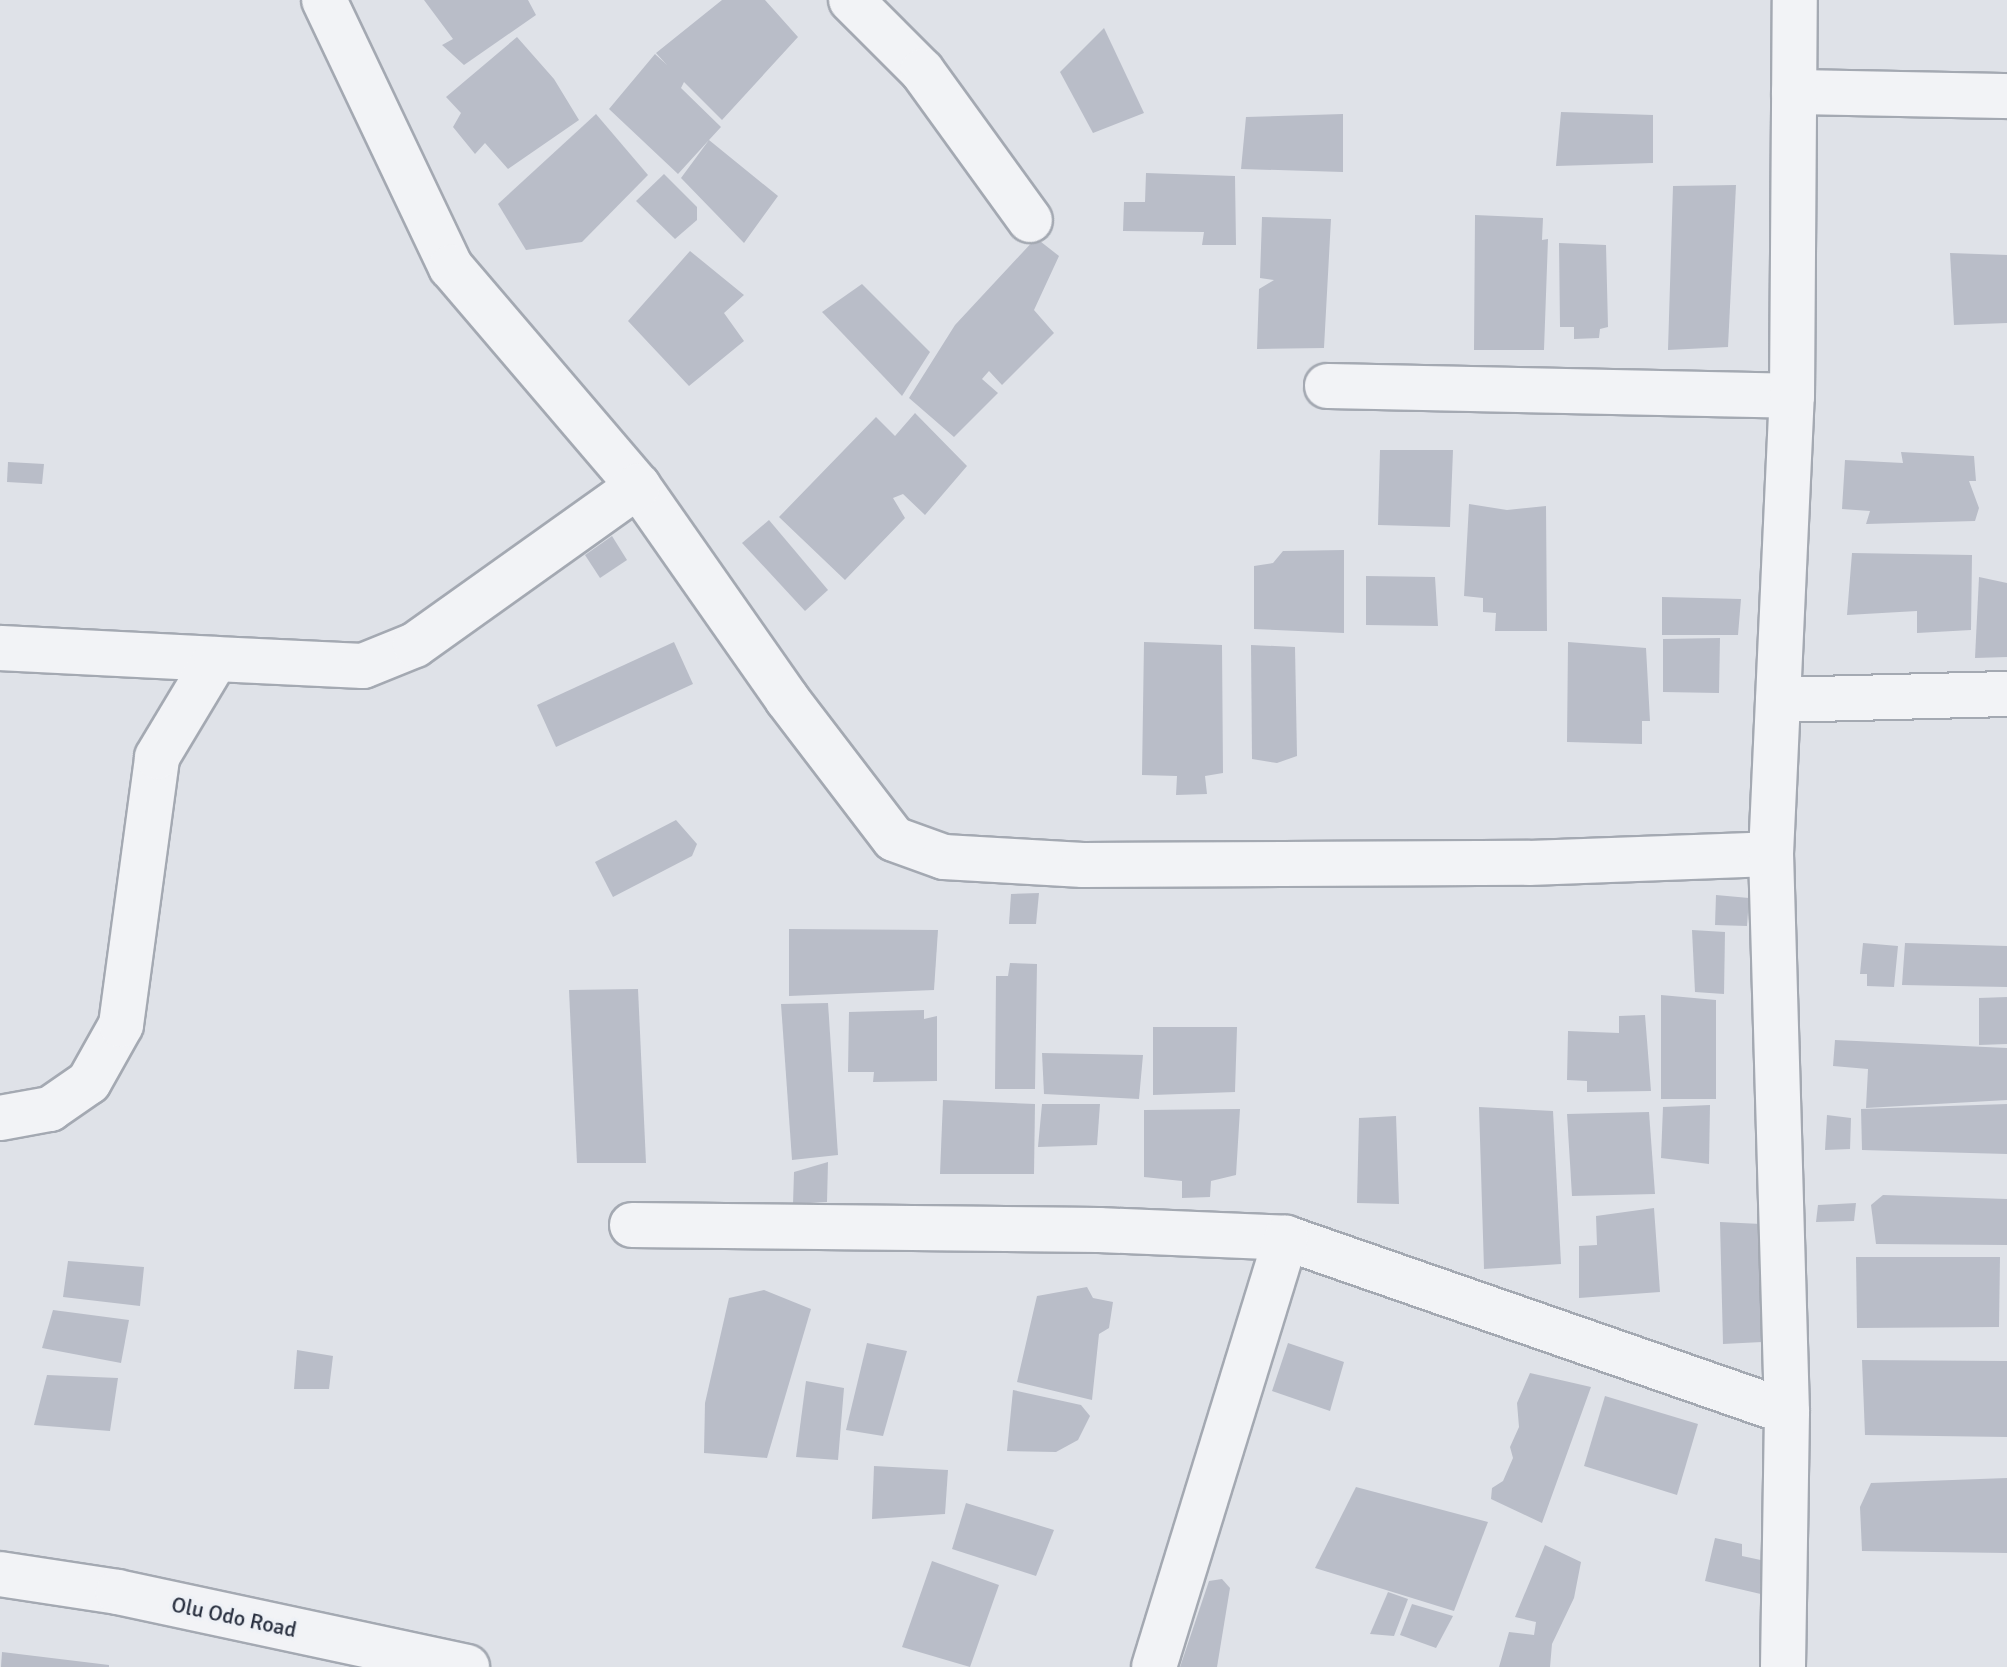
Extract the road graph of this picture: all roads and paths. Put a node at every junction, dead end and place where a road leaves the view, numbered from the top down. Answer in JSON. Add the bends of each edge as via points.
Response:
{"nodes":[{"id":1,"x":324,"y":0,"type":"edge"},
{"id":2,"x":851,"y":0,"type":"edge"},
{"id":3,"x":1795,"y":0,"type":"edge"},
{"id":4,"x":1794,"y":92,"type":"junction"},
{"id":5,"x":2007,"y":96,"type":"edge"},
{"id":6,"x":1030,"y":220,"type":"dead end"},
{"id":7,"x":1327,"y":386,"type":"dead end"},
{"id":8,"x":1792,"y":396,"type":"junction"},
{"id":9,"x":638,"y":486,"type":"junction"},
{"id":10,"x":0,"y":648,"type":"edge"},
{"id":11,"x":216,"y":659,"type":"junction"},
{"id":12,"x":2007,"y":694,"type":"edge"},
{"id":13,"x":1778,"y":700,"type":"junction"},
{"id":14,"x":1771,"y":854,"type":"junction"},
{"id":15,"x":0,"y":1118,"type":"edge"},
{"id":16,"x":632,"y":1225,"type":"dead end"},
{"id":17,"x":1286,"y":1238,"type":"junction"},
{"id":18,"x":1787,"y":1412,"type":"junction"},
{"id":19,"x":0,"y":1574,"type":"edge"},
{"id":20,"x":467,"y":1667,"type":"edge"},
{"id":21,"x":1154,"y":1667,"type":"edge"},
{"id":22,"x":1783,"y":1667,"type":"edge"}],
"edges":[{"from":1,"to":9,"type":"street","via":[[451,267]]},
{"from":2,"to":6,"type":"street","via":[[922,71]]},
{"from":3,"to":4,"type":"street"},
{"from":4,"to":5,"type":"street"},
{"from":4,"to":8,"type":"street"},
{"from":7,"to":8,"type":"street"},
{"from":8,"to":13,"type":"street"},
{"from":9,"to":11,"type":"street","via":[[415,645],[363,666]]},
{"from":9,"to":14,"type":"street","via":[[787,699],[894,839],[944,857],[1083,865],[1713,860]]},
{"from":10,"to":11,"type":"street"},
{"from":11,"to":15,"type":"street","via":[[157,757],[121,1025],[89,1082],[50,1109]]},
{"from":12,"to":13,"type":"street"},
{"from":13,"to":14,"type":"street"},
{"from":14,"to":18,"type":"street"},
{"from":16,"to":17,"type":"street","via":[[1099,1230]]},
{"from":17,"to":18,"type":"street"},
{"from":17,"to":21,"type":"street"},
{"from":18,"to":22,"type":"street"},
{"from":19,"to":20,"type":"street","name":"Olu Odo Road","via":[[118,1592]]}]}
